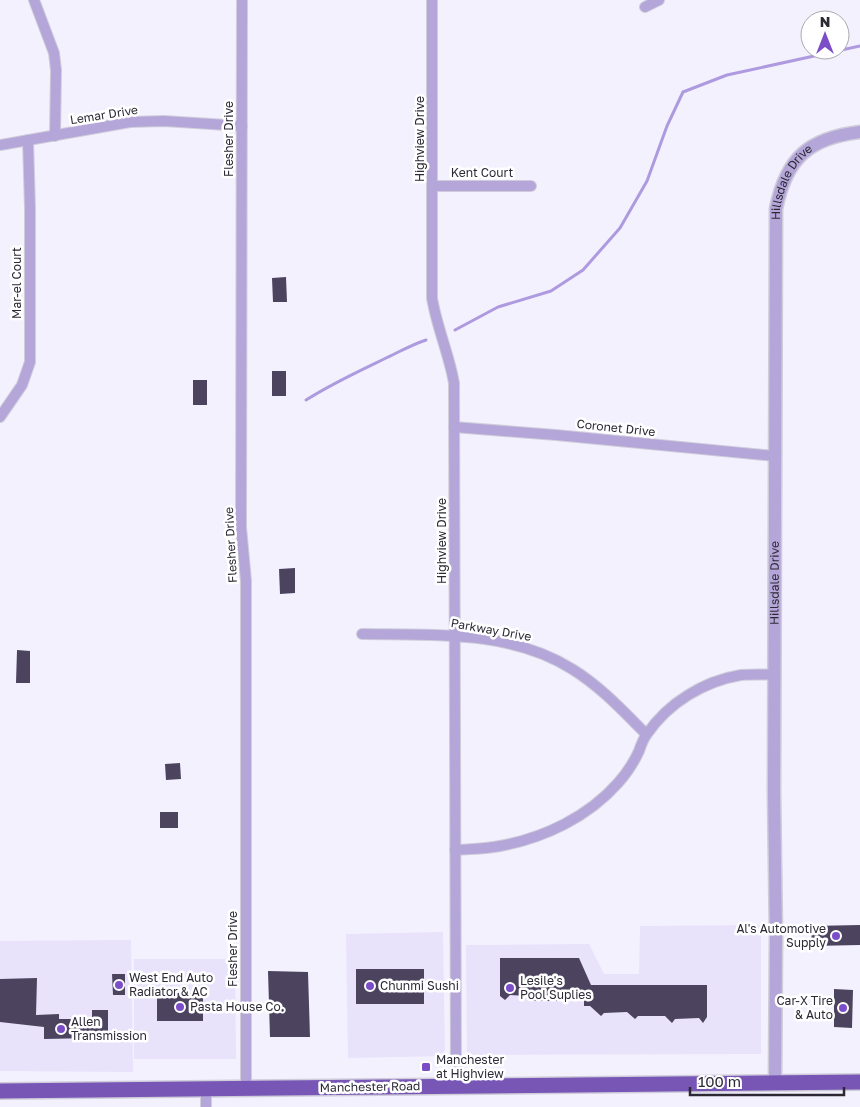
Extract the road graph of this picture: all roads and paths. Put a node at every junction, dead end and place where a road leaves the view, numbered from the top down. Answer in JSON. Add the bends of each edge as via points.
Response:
{"nodes":[{"id":1,"x":34,"y":0,"type":"edge"},
{"id":2,"x":242,"y":0,"type":"edge"},
{"id":3,"x":432,"y":0,"type":"edge"},
{"id":4,"x":659,"y":0,"type":"edge"},
{"id":5,"x":644,"y":7,"type":"dead end"},
{"id":6,"x":242,"y":126,"type":"junction"},
{"id":7,"x":860,"y":132,"type":"edge"},
{"id":8,"x":55,"y":136,"type":"junction"},
{"id":9,"x":28,"y":140,"type":"junction"},
{"id":10,"x":0,"y":145,"type":"edge"},
{"id":11,"x":432,"y":186,"type":"junction"},
{"id":12,"x":531,"y":186,"type":"dead end"},
{"id":13,"x":0,"y":417,"type":"edge"},
{"id":14,"x":454,"y":427,"type":"junction"},
{"id":15,"x":775,"y":456,"type":"junction"},
{"id":16,"x":362,"y":634,"type":"dead end"},
{"id":17,"x":455,"y":635,"type":"junction"},
{"id":18,"x":775,"y":674,"type":"junction"},
{"id":19,"x":646,"y":734,"type":"junction"},
{"id":20,"x":454,"y":850,"type":"junction"},
{"id":21,"x":860,"y":1082,"type":"edge"},
{"id":22,"x":775,"y":1083,"type":"junction"},
{"id":23,"x":456,"y":1086,"type":"junction"},
{"id":24,"x":206,"y":1088,"type":"junction"},
{"id":25,"x":246,"y":1088,"type":"junction"},
{"id":26,"x":0,"y":1091,"type":"edge"},
{"id":27,"x":206,"y":1107,"type":"edge"}],
"edges":[{"from":1,"to":8,"type":"street","via":[[54,53]]},
{"from":2,"to":6,"type":"street","name":"Flesher Drive"},
{"from":3,"to":11,"type":"street","name":"Highview Drive"},
{"from":4,"to":5,"type":"street"},
{"from":6,"to":8,"type":"street","name":"Lemar Drive","via":[[130,122]]},
{"from":6,"to":25,"type":"street","name":"Flesher Drive","via":[[241,527],[246,581]]},
{"from":7,"to":15,"type":"street","name":"Hillsdale Drive","via":[[822,140],[807,150],[795,162],[779,192],[776,209]]},
{"from":8,"to":9,"type":"street","name":"Lemar Drive"},
{"from":9,"to":10,"type":"street","name":"Lemar Drive"},
{"from":9,"to":13,"type":"street","name":"Mar-el Court","via":[[30,362],[22,385]]},
{"from":11,"to":12,"type":"street","name":"Kent Court"},
{"from":11,"to":14,"type":"street","name":"Highview Drive","via":[[432,298],[454,383]]},
{"from":14,"to":15,"type":"street","name":"Coronet Drive"},
{"from":14,"to":17,"type":"street","name":"Highview Drive"},
{"from":15,"to":18,"type":"street","name":"Hillsdale Drive"},
{"from":16,"to":17,"type":"street","name":"Parkway Drive"},
{"from":17,"to":19,"type":"street","name":"Parkway Drive","via":[[513,645],[554,658],[591,682]]},
{"from":17,"to":20,"type":"street","name":"Highview Drive"},
{"from":18,"to":19,"type":"street","via":[[741,675],[692,692]]},
{"from":18,"to":22,"type":"street","name":"Hillsdale Drive"},
{"from":19,"to":20,"type":"street","via":[[638,753],[618,782],[566,824],[526,840]]},
{"from":20,"to":23,"type":"street","name":"Highview Drive"},
{"from":21,"to":22,"type":"highway","name":"Manchester Road"},
{"from":22,"to":23,"type":"highway","name":"Manchester Road"},
{"from":23,"to":25,"type":"highway","name":"Manchester Road"},
{"from":24,"to":25,"type":"highway","name":"Manchester Road"},
{"from":24,"to":26,"type":"highway","name":"Manchester Road"},
{"from":24,"to":27,"type":"street"}]}
